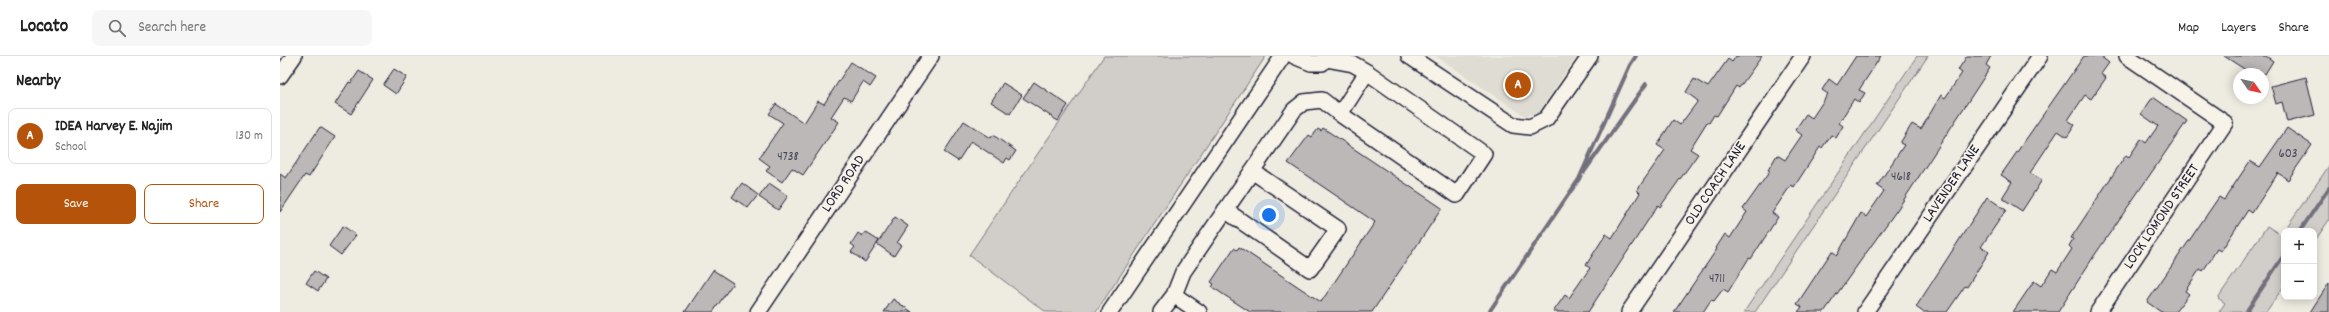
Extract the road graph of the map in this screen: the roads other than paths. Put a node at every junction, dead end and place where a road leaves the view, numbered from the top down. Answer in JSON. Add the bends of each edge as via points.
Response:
{"nodes":[{"id":1,"x":294,"y":56,"type":"edge"},
{"id":2,"x":931,"y":56,"type":"edge"},
{"id":3,"x":1283,"y":56,"type":"edge"},
{"id":4,"x":1294,"y":56,"type":"edge"},
{"id":5,"x":1409,"y":56,"type":"edge"},
{"id":6,"x":1590,"y":56,"type":"edge"},
{"id":7,"x":1803,"y":56,"type":"edge"},
{"id":8,"x":2040,"y":56,"type":"edge"},
{"id":9,"x":2127,"y":56,"type":"edge"},
{"id":10,"x":1326,"y":57,"type":"edge"},
{"id":11,"x":1367,"y":72,"type":"junction"},
{"id":12,"x":280,"y":76,"type":"edge"},
{"id":13,"x":1340,"y":114,"type":"junction"},
{"id":14,"x":1252,"y":171,"type":"junction"},
{"id":15,"x":1225,"y":210,"type":"junction"},
{"id":16,"x":1174,"y":295,"type":"junction"},
{"id":17,"x":758,"y":312,"type":"edge"},
{"id":18,"x":1110,"y":312,"type":"edge"},
{"id":19,"x":1161,"y":312,"type":"edge"},
{"id":20,"x":1199,"y":312,"type":"edge"},
{"id":21,"x":1629,"y":312,"type":"edge"},
{"id":22,"x":1865,"y":312,"type":"edge"},
{"id":23,"x":2098,"y":312,"type":"edge"}],
"edges":[{"from":1,"to":12,"type":"street"},
{"from":2,"to":17,"type":"street","name":"LORD ROAD"},
{"from":3,"to":18,"type":"street"},
{"from":4,"to":10,"type":"street","via":[[1317,64]]},
{"from":5,"to":6,"type":"street","via":[[1513,125],[1530,127],[1546,119]]},
{"from":7,"to":21,"type":"street","name":"OLD COACH LANE"},
{"from":8,"to":22,"type":"street","name":"LAVENDER LANE"},
{"from":9,"to":23,"type":"street","name":"LOCK LOMOND STREET","via":[[2225,123]]},
{"from":10,"to":11,"type":"street","via":[[1353,64]]},
{"from":11,"to":13,"type":"street"},
{"from":11,"to":13,"type":"street","via":[[1484,154],[1457,195]]},
{"from":13,"to":14,"type":"street","via":[[1322,100],[1304,102],[1294,110]]},
{"from":14,"to":15,"type":"street"},
{"from":14,"to":15,"type":"street","via":[[1338,229],[1310,269]]},
{"from":15,"to":16,"type":"street","via":[[1183,272]]},
{"from":16,"to":19,"type":"street"},
{"from":16,"to":20,"type":"street"}]}
